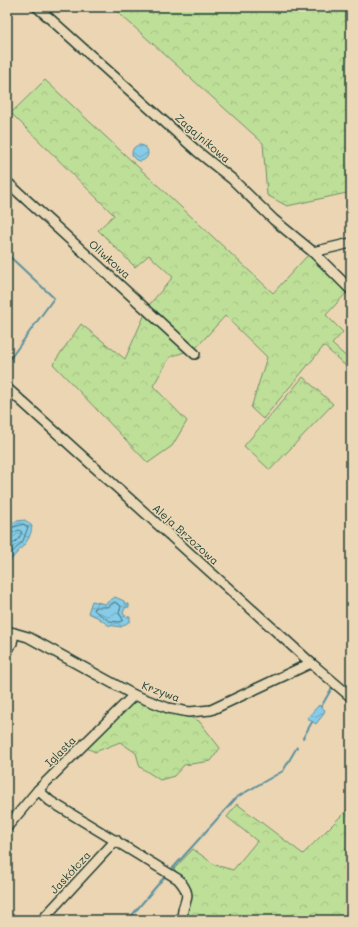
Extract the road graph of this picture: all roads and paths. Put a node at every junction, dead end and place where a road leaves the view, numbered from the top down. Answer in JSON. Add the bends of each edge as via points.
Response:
{"nodes":[{"id":1,"x":37,"y":7,"type":"edge"},
{"id":2,"x":7,"y":182,"type":"edge"},
{"id":3,"x":351,"y":243,"type":"edge"},
{"id":4,"x":313,"y":252,"type":"junction"},
{"id":5,"x":351,"y":290,"type":"edge"},
{"id":6,"x":195,"y":354,"type":"dead end"},
{"id":7,"x":7,"y":388,"type":"edge"},
{"id":8,"x":11,"y":632,"type":"edge"},
{"id":9,"x":7,"y":649,"type":"edge"},
{"id":10,"x":311,"y":663,"type":"junction"},
{"id":11,"x":134,"y":694,"type":"junction"},
{"id":12,"x":351,"y":696,"type":"edge"},
{"id":13,"x":38,"y":790,"type":"junction"},
{"id":14,"x":7,"y":828,"type":"edge"},
{"id":15,"x":116,"y":840,"type":"junction"},
{"id":16,"x":42,"y":920,"type":"edge"},
{"id":17,"x":183,"y":920,"type":"edge"}],
"edges":[{"from":1,"to":4,"type":"street","name":"Zagajnikowa"},
{"from":2,"to":6,"type":"street","name":"Oliwkowa"},
{"from":3,"to":4,"type":"street"},
{"from":4,"to":5,"type":"street","name":"Zagajnikowa"},
{"from":7,"to":10,"type":"street","name":"Aleja Brzozowa"},
{"from":8,"to":9,"type":"street","via":[[12,643]]},
{"from":8,"to":11,"type":"street","name":"Krzywa","via":[[28,638]]},
{"from":10,"to":11,"type":"street","name":"Krzywa","via":[[228,703],[204,711],[189,712],[168,708]]},
{"from":10,"to":12,"type":"street","name":"Aleja Brzozowa"},
{"from":11,"to":13,"type":"street","name":"Iglasta"},
{"from":13,"to":14,"type":"street","name":"Iglasta"},
{"from":13,"to":15,"type":"street","via":[[50,801]]},
{"from":15,"to":16,"type":"street","name":"Jaskółcza"},
{"from":15,"to":17,"type":"street","via":[[178,879],[186,889],[187,901]]}]}
